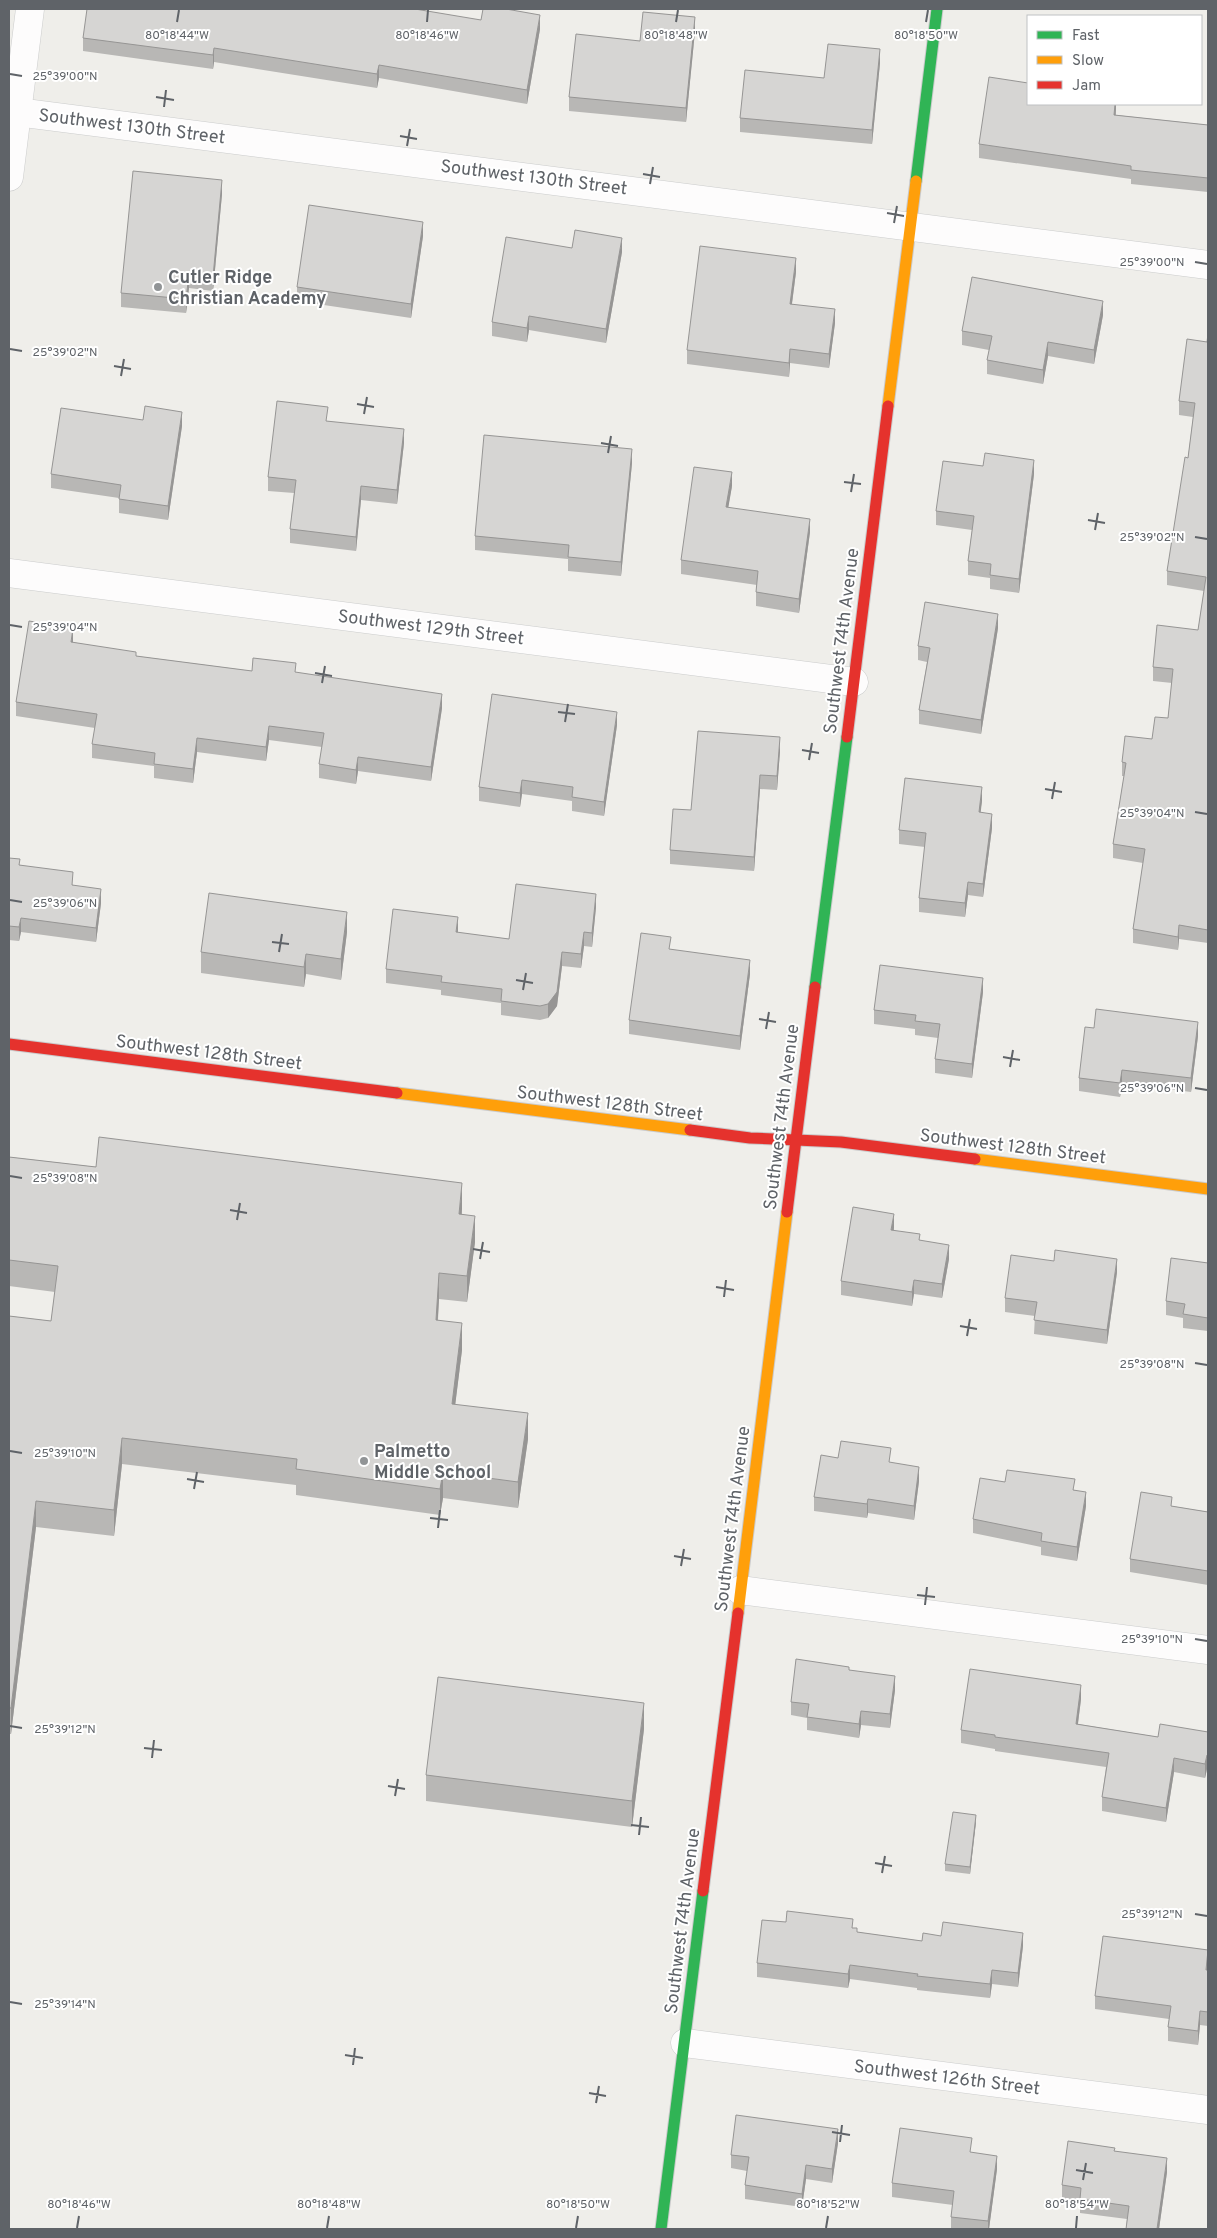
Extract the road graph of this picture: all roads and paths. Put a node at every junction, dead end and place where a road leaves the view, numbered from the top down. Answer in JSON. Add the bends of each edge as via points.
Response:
{"nodes":[{"id":1,"x":30,"y":9,"type":"edge"},
{"id":2,"x":937,"y":9,"type":"edge"},
{"id":3,"x":13,"y":111,"type":"edge"},
{"id":4,"x":9,"y":178,"type":"edge"},
{"id":5,"x":910,"y":226,"type":"junction"},
{"id":6,"x":1208,"y":265,"type":"edge"},
{"id":7,"x":9,"y":573,"type":"edge"},
{"id":8,"x":854,"y":682,"type":"junction"},
{"id":9,"x":9,"y":1044,"type":"edge"},
{"id":10,"x":795,"y":1140,"type":"junction"},
{"id":11,"x":1208,"y":1189,"type":"edge"},
{"id":12,"x":740,"y":1590,"type":"junction"},
{"id":13,"x":1208,"y":1650,"type":"edge"},
{"id":14,"x":685,"y":2043,"type":"junction"},
{"id":15,"x":1208,"y":2110,"type":"edge"},
{"id":16,"x":661,"y":2229,"type":"edge"}],
"edges":[{"from":1,"to":3,"type":"street"},
{"from":2,"to":5,"type":"street","name":"Southwest 74th Avenue"},
{"from":3,"to":4,"type":"street"},
{"from":3,"to":5,"type":"street","name":"Southwest 130th Street"},
{"from":5,"to":6,"type":"street","name":"Southwest 130th Street"},
{"from":5,"to":8,"type":"street","name":"Southwest 74th Avenue"},
{"from":7,"to":8,"type":"street","name":"Southwest 129th Street"},
{"from":8,"to":10,"type":"street","name":"Southwest 74th Avenue"},
{"from":9,"to":10,"type":"street","name":"Southwest 128th Street","via":[[750,1138]]},
{"from":10,"to":11,"type":"street","name":"Southwest 128th Street","via":[[850,1143]]},
{"from":10,"to":12,"type":"street","name":"Southwest 74th Avenue"},
{"from":12,"to":13,"type":"street"},
{"from":12,"to":14,"type":"street","name":"Southwest 74th Avenue"},
{"from":14,"to":15,"type":"street","name":"Southwest 126th Street"},
{"from":14,"to":16,"type":"street","name":"Southwest 74th Avenue"}]}
